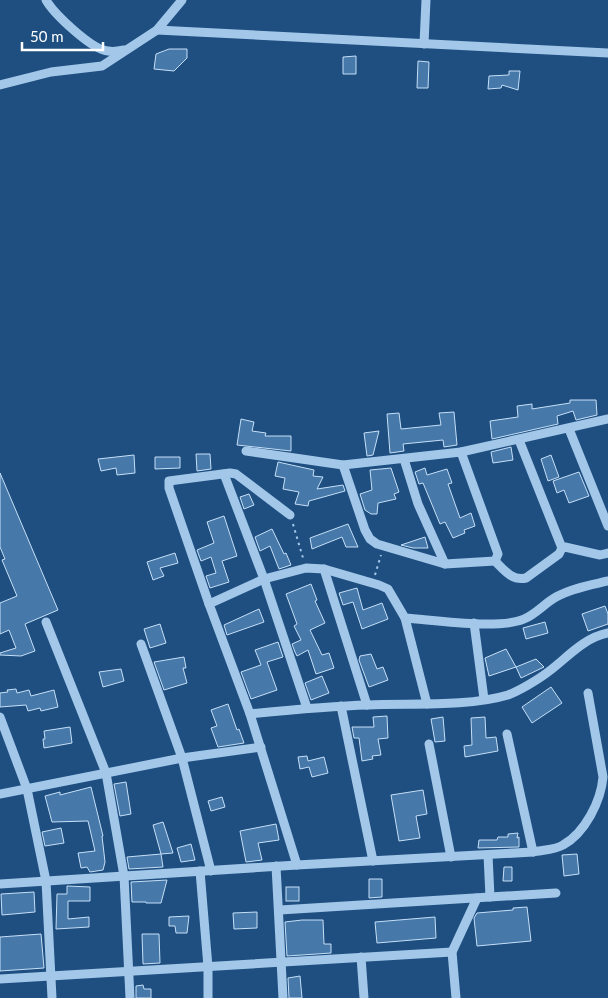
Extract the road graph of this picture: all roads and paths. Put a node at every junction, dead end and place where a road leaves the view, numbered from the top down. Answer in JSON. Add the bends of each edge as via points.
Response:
{"nodes":[{"id":1,"x":46,"y":0,"type":"edge"},
{"id":2,"x":182,"y":0,"type":"edge"},
{"id":3,"x":426,"y":0,"type":"edge"},
{"id":4,"x":158,"y":30,"type":"junction"},
{"id":5,"x":424,"y":44,"type":"junction"},
{"id":6,"x":124,"y":50,"type":"junction"},
{"id":7,"x":608,"y":53,"type":"edge"},
{"id":8,"x":0,"y":85,"type":"edge"},
{"id":9,"x":608,"y":419,"type":"edge"},
{"id":10,"x":569,"y":429,"type":"junction"},
{"id":11,"x":519,"y":440,"type":"junction"},
{"id":12,"x":246,"y":451,"type":"dead end"},
{"id":13,"x":461,"y":452,"type":"junction"},
{"id":14,"x":404,"y":459,"type":"junction"},
{"id":15,"x":343,"y":465,"type":"junction"},
{"id":16,"x":224,"y":474,"type":"junction"},
{"id":17,"x":290,"y":515,"type":"joint"},
{"id":18,"x":608,"y":526,"type":"edge"},
{"id":19,"x":383,"y":546,"type":"junction"},
{"id":20,"x":562,"y":548,"type":"junction"},
{"id":21,"x":608,"y":553,"type":"edge"},
{"id":22,"x":495,"y":561,"type":"junction"},
{"id":23,"x":445,"y":564,"type":"junction"},
{"id":24,"x":306,"y":568,"type":"junction"},
{"id":25,"x":324,"y":570,"type":"junction"},
{"id":26,"x":264,"y":580,"type":"junction"},
{"id":27,"x":608,"y":581,"type":"edge"},
{"id":28,"x":373,"y":583,"type":"junction"},
{"id":29,"x":210,"y":604,"type":"junction"},
{"id":30,"x":405,"y":618,"type":"junction"},
{"id":31,"x":46,"y":622,"type":"dead end"},
{"id":32,"x":474,"y":623,"type":"junction"},
{"id":33,"x":608,"y":633,"type":"edge"},
{"id":34,"x":141,"y":644,"type":"dead end"},
{"id":35,"x":588,"y":693,"type":"dead end"},
{"id":36,"x":484,"y":699,"type":"junction"},
{"id":37,"x":427,"y":704,"type":"junction"},
{"id":38,"x":367,"y":705,"type":"junction"},
{"id":39,"x":341,"y":706,"type":"junction"},
{"id":40,"x":307,"y":708,"type":"junction"},
{"id":41,"x":250,"y":714,"type":"junction"},
{"id":42,"x":0,"y":717,"type":"edge"},
{"id":43,"x":507,"y":734,"type":"dead end"},
{"id":44,"x":429,"y":744,"type":"dead end"},
{"id":45,"x":261,"y":747,"type":"junction"},
{"id":46,"x":182,"y":758,"type":"junction"},
{"id":47,"x":106,"y":773,"type":"junction"},
{"id":48,"x":27,"y":789,"type":"junction"},
{"id":49,"x":0,"y":794,"type":"edge"},
{"id":50,"x":533,"y":852,"type":"junction"},
{"id":51,"x":488,"y":855,"type":"junction"},
{"id":52,"x":451,"y":857,"type":"junction"},
{"id":53,"x":374,"y":861,"type":"junction"},
{"id":54,"x":296,"y":865,"type":"junction"},
{"id":55,"x":276,"y":866,"type":"junction"},
{"id":56,"x":211,"y":870,"type":"junction"},
{"id":57,"x":200,"y":871,"type":"junction"},
{"id":58,"x":124,"y":876,"type":"junction"},
{"id":59,"x":46,"y":881,"type":"junction"},
{"id":60,"x":0,"y":884,"type":"edge"},
{"id":61,"x":556,"y":894,"type":"dead end"},
{"id":62,"x":490,"y":897,"type":"junction"},
{"id":63,"x":478,"y":898,"type":"junction"},
{"id":64,"x":280,"y":910,"type":"junction"},
{"id":65,"x":452,"y":952,"type":"junction"},
{"id":66,"x":361,"y":958,"type":"junction"},
{"id":67,"x":281,"y":962,"type":"junction"},
{"id":68,"x":208,"y":967,"type":"junction"},
{"id":69,"x":128,"y":972,"type":"junction"},
{"id":70,"x":51,"y":976,"type":"junction"},
{"id":71,"x":0,"y":979,"type":"edge"},
{"id":72,"x":52,"y":998,"type":"edge"},
{"id":73,"x":130,"y":998,"type":"edge"},
{"id":74,"x":208,"y":998,"type":"edge"},
{"id":75,"x":283,"y":998,"type":"edge"},
{"id":76,"x":364,"y":998,"type":"edge"},
{"id":77,"x":456,"y":998,"type":"edge"}],
"edges":[{"from":1,"to":6,"type":"street","via":[[69,26],[91,44],[107,52]]},
{"from":2,"to":4,"type":"street"},
{"from":3,"to":5,"type":"street"},
{"from":4,"to":5,"type":"street"},
{"from":4,"to":6,"type":"street"},
{"from":5,"to":7,"type":"street"},
{"from":6,"to":8,"type":"street","via":[[102,66],[51,72]]},
{"from":9,"to":10,"type":"street"},
{"from":10,"to":11,"type":"street"},
{"from":10,"to":18,"type":"street"},
{"from":11,"to":13,"type":"street"},
{"from":11,"to":20,"type":"street"},
{"from":12,"to":15,"type":"street"},
{"from":13,"to":14,"type":"street"},
{"from":13,"to":22,"type":"street","via":[[498,554]]},
{"from":14,"to":15,"type":"street"},
{"from":14,"to":23,"type":"street","via":[[418,504]]},
{"from":15,"to":19,"type":"street","via":[[365,530],[370,539]]},
{"from":16,"to":17,"type":"street","via":[[236,474]]},
{"from":16,"to":26,"type":"street"},
{"from":16,"to":29,"type":"street","via":[[169,480],[168,484]]},
{"from":17,"to":24,"type":"path"},
{"from":19,"to":23,"type":"street"},
{"from":19,"to":28,"type":"path"},
{"from":20,"to":21,"type":"street","via":[[600,556]]},
{"from":20,"to":22,"type":"street","via":[[559,554],[526,578],[510,576]]},
{"from":22,"to":23,"type":"street"},
{"from":24,"to":25,"type":"street"},
{"from":24,"to":26,"type":"street"},
{"from":25,"to":28,"type":"street"},
{"from":25,"to":38,"type":"street"},
{"from":26,"to":29,"type":"street"},
{"from":26,"to":40,"type":"street"},
{"from":27,"to":32,"type":"street","via":[[570,590],[525,618],[510,623]]},
{"from":28,"to":30,"type":"street","via":[[388,589]]},
{"from":29,"to":41,"type":"street"},
{"from":30,"to":32,"type":"street"},
{"from":30,"to":37,"type":"street"},
{"from":31,"to":47,"type":"street"},
{"from":32,"to":36,"type":"street"},
{"from":33,"to":36,"type":"street","via":[[583,644],[547,673],[509,694]]},
{"from":34,"to":46,"type":"street"},
{"from":35,"to":50,"type":"street","via":[[603,777],[602,790],[575,836],[562,846]]},
{"from":36,"to":37,"type":"street"},
{"from":37,"to":38,"type":"street"},
{"from":38,"to":39,"type":"street"},
{"from":39,"to":40,"type":"street"},
{"from":39,"to":53,"type":"street"},
{"from":40,"to":41,"type":"street"},
{"from":41,"to":45,"type":"street"},
{"from":42,"to":48,"type":"street"},
{"from":43,"to":50,"type":"street"},
{"from":44,"to":52,"type":"street"},
{"from":45,"to":46,"type":"street"},
{"from":45,"to":54,"type":"street"},
{"from":46,"to":47,"type":"street"},
{"from":46,"to":56,"type":"street"},
{"from":47,"to":48,"type":"street"},
{"from":47,"to":58,"type":"street"},
{"from":48,"to":49,"type":"street"},
{"from":48,"to":59,"type":"street"},
{"from":50,"to":51,"type":"street"},
{"from":51,"to":52,"type":"street"},
{"from":51,"to":62,"type":"street"},
{"from":52,"to":53,"type":"street"},
{"from":53,"to":54,"type":"street"},
{"from":54,"to":55,"type":"street"},
{"from":55,"to":56,"type":"street"},
{"from":55,"to":64,"type":"street"},
{"from":56,"to":57,"type":"street"},
{"from":57,"to":58,"type":"street"},
{"from":57,"to":68,"type":"street"},
{"from":58,"to":59,"type":"street"},
{"from":58,"to":69,"type":"street"},
{"from":59,"to":60,"type":"street"},
{"from":59,"to":70,"type":"street"},
{"from":61,"to":62,"type":"street"},
{"from":62,"to":63,"type":"street"},
{"from":63,"to":64,"type":"street"},
{"from":63,"to":65,"type":"street"},
{"from":64,"to":67,"type":"street"},
{"from":65,"to":66,"type":"street"},
{"from":65,"to":77,"type":"street"},
{"from":66,"to":67,"type":"street"},
{"from":66,"to":76,"type":"street"},
{"from":67,"to":68,"type":"street"},
{"from":67,"to":75,"type":"street"},
{"from":68,"to":69,"type":"street"},
{"from":68,"to":74,"type":"street"},
{"from":69,"to":70,"type":"street"},
{"from":69,"to":73,"type":"street"},
{"from":70,"to":71,"type":"street"},
{"from":70,"to":72,"type":"street"}]}
